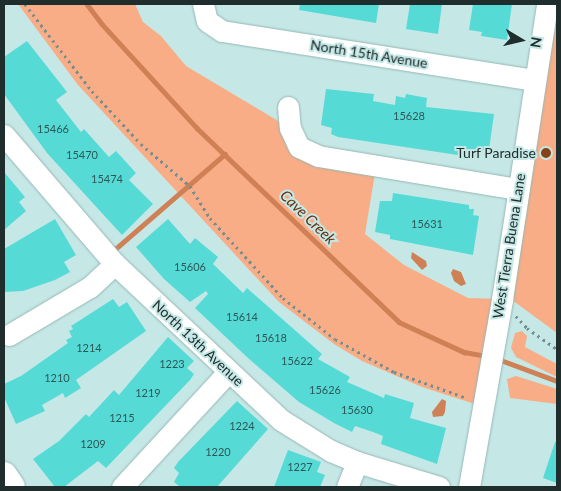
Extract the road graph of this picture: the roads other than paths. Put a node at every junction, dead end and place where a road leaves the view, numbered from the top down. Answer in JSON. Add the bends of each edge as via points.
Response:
{"nodes":[{"id":1,"x":547,"y":4,"type":"edge"},
{"id":2,"x":205,"y":12,"type":"edge"},
{"id":3,"x":535,"y":80,"type":"junction"},
{"id":4,"x":288,"y":107,"type":"dead end"},
{"id":5,"x":4,"y":135,"type":"edge"},
{"id":6,"x":518,"y":188,"type":"junction"},
{"id":7,"x":116,"y":264,"type":"junction"},
{"id":8,"x":9,"y":335,"type":"dead end"},
{"id":9,"x":228,"y":372,"type":"junction"},
{"id":10,"x":357,"y":462,"type":"junction"},
{"id":11,"x":4,"y":475,"type":"edge"},
{"id":12,"x":12,"y":487,"type":"edge"},
{"id":13,"x":122,"y":487,"type":"edge"},
{"id":14,"x":347,"y":487,"type":"edge"},
{"id":15,"x":439,"y":487,"type":"edge"},
{"id":16,"x":469,"y":487,"type":"edge"}],
"edges":[{"from":1,"to":3,"type":"street","name":"West Tierra Buena Lane"},
{"from":2,"to":3,"type":"street","name":"North 15th Avenue","via":[[222,31]]},
{"from":3,"to":6,"type":"street","name":"West Tierra Buena Lane"},
{"from":4,"to":6,"type":"street","via":[[290,128],[300,147],[318,156]]},
{"from":5,"to":7,"type":"street","name":"North 13th Avenue"},
{"from":6,"to":16,"type":"street","name":"West Tierra Buena Lane","via":[[496,329],[479,394]]},
{"from":7,"to":8,"type":"street","via":[[90,287]]},
{"from":7,"to":9,"type":"street","name":"North 13th Avenue"},
{"from":9,"to":10,"type":"street","name":"North 13th Avenue","via":[[281,420],[331,451]]},
{"from":9,"to":13,"type":"street"},
{"from":10,"to":14,"type":"street"},
{"from":10,"to":15,"type":"street","name":"North 13th Avenue"},
{"from":11,"to":12,"type":"main road"}]}
